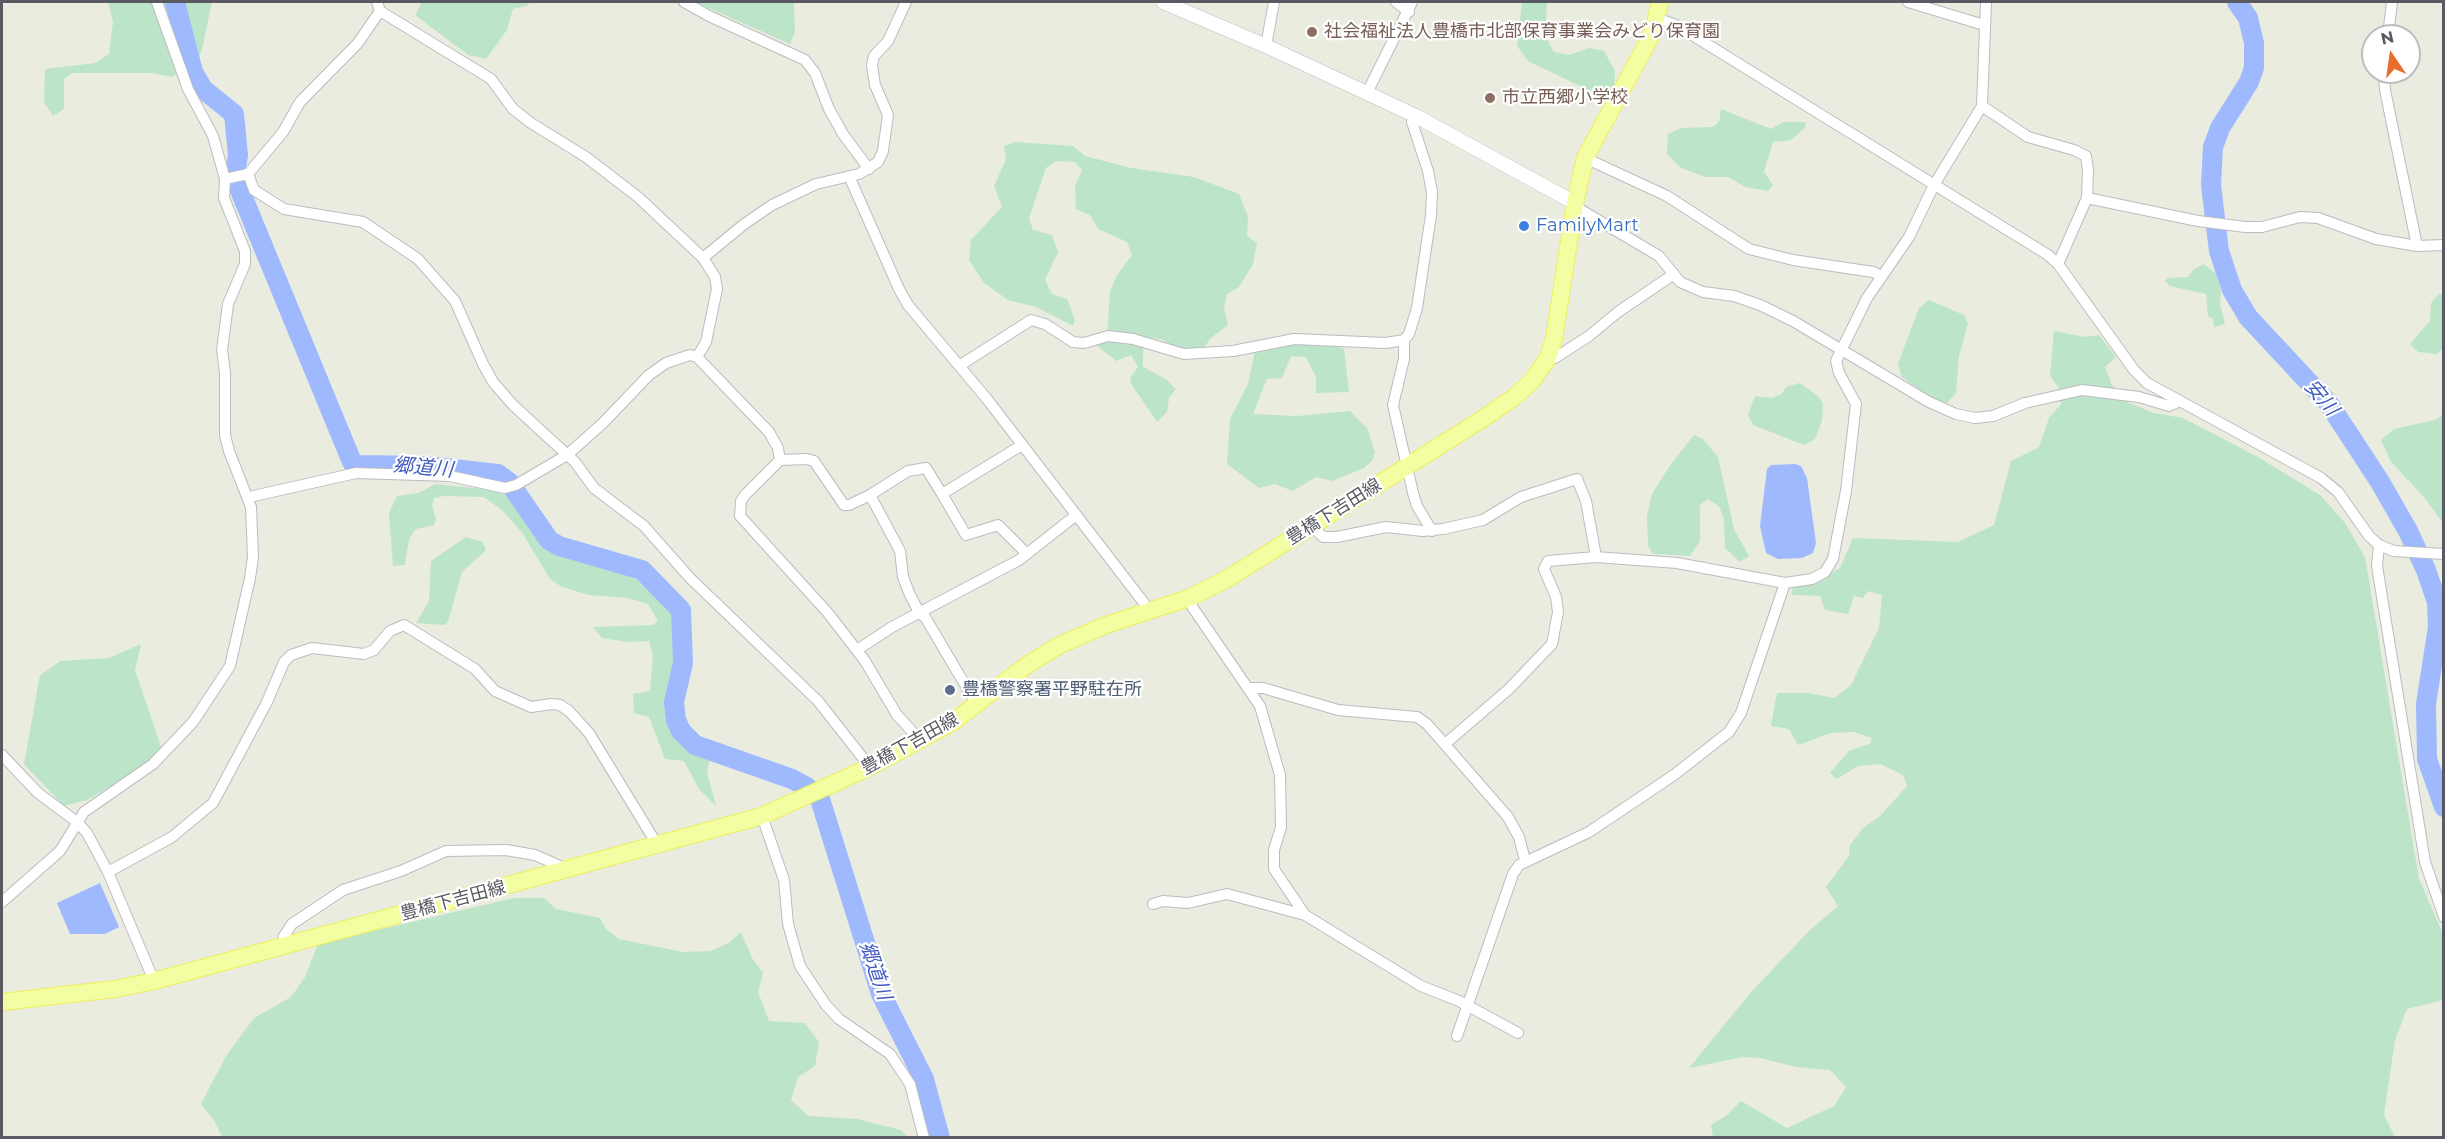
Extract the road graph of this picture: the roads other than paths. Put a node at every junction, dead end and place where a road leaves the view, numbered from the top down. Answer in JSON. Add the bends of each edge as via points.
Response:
{"nodes":[{"id":1,"x":157,"y":2,"type":"edge"},
{"id":2,"x":684,"y":2,"type":"edge"},
{"id":3,"x":906,"y":2,"type":"edge"},
{"id":4,"x":1163,"y":2,"type":"edge"},
{"id":5,"x":1274,"y":2,"type":"edge"},
{"id":6,"x":1395,"y":2,"type":"edge"},
{"id":7,"x":1660,"y":2,"type":"edge"},
{"id":8,"x":1908,"y":2,"type":"edge"},
{"id":9,"x":1986,"y":2,"type":"edge"},
{"id":10,"x":2392,"y":2,"type":"edge"},
{"id":11,"x":378,"y":6,"type":"edge"},
{"id":12,"x":1410,"y":7,"type":"edge"},
{"id":13,"x":1656,"y":18,"type":"junction"},
{"id":14,"x":2389,"y":24,"type":"edge"},
{"id":15,"x":1984,"y":25,"type":"junction"},
{"id":16,"x":1266,"y":46,"type":"junction"},
{"id":17,"x":2385,"y":84,"type":"edge"},
{"id":18,"x":1367,"y":93,"type":"junction"},
{"id":19,"x":1982,"y":106,"type":"junction"},
{"id":20,"x":1416,"y":116,"type":"junction"},
{"id":21,"x":1585,"y":158,"type":"junction"},
{"id":22,"x":869,"y":169,"type":"junction"},
{"id":23,"x":246,"y":175,"type":"junction"},
{"id":24,"x":849,"y":176,"type":"junction"},
{"id":25,"x":228,"y":178,"type":"junction"},
{"id":26,"x":1934,"y":185,"type":"junction"},
{"id":27,"x":2087,"y":198,"type":"junction"},
{"id":28,"x":1575,"y":202,"type":"junction"},
{"id":29,"x":2444,"y":245,"type":"edge"},
{"id":30,"x":2417,"y":246,"type":"junction"},
{"id":31,"x":703,"y":258,"type":"junction"},
{"id":32,"x":2058,"y":264,"type":"junction"},
{"id":33,"x":1674,"y":274,"type":"junction"},
{"id":34,"x":1882,"y":276,"type":"junction"},
{"id":35,"x":1404,"y":340,"type":"junction"},
{"id":36,"x":1840,"y":349,"type":"junction"},
{"id":37,"x":697,"y":357,"type":"junction"},
{"id":38,"x":1548,"y":358,"type":"junction"},
{"id":39,"x":959,"y":366,"type":"junction"},
{"id":40,"x":2178,"y":402,"type":"junction"},
{"id":41,"x":1022,"y":446,"type":"junction"},
{"id":42,"x":567,"y":455,"type":"junction"},
{"id":43,"x":780,"y":460,"type":"junction"},
{"id":44,"x":1407,"y":467,"type":"junction"},
{"id":45,"x":942,"y":494,"type":"junction"},
{"id":46,"x":870,"y":495,"type":"junction"},
{"id":47,"x":249,"y":497,"type":"junction"},
{"id":48,"x":1075,"y":516,"type":"junction"},
{"id":49,"x":1312,"y":526,"type":"junction"},
{"id":50,"x":1432,"y":531,"type":"junction"},
{"id":51,"x":2379,"y":545,"type":"junction"},
{"id":52,"x":1027,"y":554,"type":"junction"},
{"id":53,"x":2441,"y":554,"type":"edge"},
{"id":54,"x":1596,"y":557,"type":"junction"},
{"id":55,"x":1785,"y":583,"type":"junction"},
{"id":56,"x":1189,"y":598,"type":"junction"},
{"id":57,"x":1146,"y":612,"type":"junction"},
{"id":58,"x":920,"y":614,"type":"junction"},
{"id":59,"x":857,"y":650,"type":"junction"},
{"id":60,"x":1250,"y":688,"type":"junction"},
{"id":61,"x":977,"y":705,"type":"junction"},
{"id":62,"x":920,"y":740,"type":"junction"},
{"id":63,"x":1445,"y":744,"type":"junction"},
{"id":64,"x":2,"y":754,"type":"edge"},
{"id":65,"x":870,"y":767,"type":"junction"},
{"id":66,"x":762,"y":816,"type":"junction"},
{"id":67,"x":77,"y":822,"type":"junction"},
{"id":68,"x":658,"y":846,"type":"junction"},
{"id":69,"x":1526,"y":860,"type":"junction"},
{"id":70,"x":569,"y":870,"type":"junction"},
{"id":71,"x":108,"y":872,"type":"junction"},
{"id":72,"x":2,"y":902,"type":"edge"},
{"id":73,"x":1153,"y":904,"type":"dead end"},
{"id":74,"x":1305,"y":915,"type":"junction"},
{"id":75,"x":2444,"y":917,"type":"edge"},
{"id":76,"x":283,"y":947,"type":"junction"},
{"id":77,"x":154,"y":981,"type":"junction"},
{"id":78,"x":2,"y":1002,"type":"edge"},
{"id":79,"x":1466,"y":1006,"type":"junction"},
{"id":80,"x":1518,"y":1033,"type":"dead end"},
{"id":81,"x":1457,"y":1036,"type":"dead end"},
{"id":82,"x":924,"y":1137,"type":"edge"}],
"edges":[{"from":1,"to":25,"type":"street","via":[[188,89],[213,136]]},
{"from":2,"to":22,"type":"street","via":[[805,60],[843,134]]},
{"from":3,"to":22,"type":"street","via":[[872,65],[875,85],[888,116],[883,151]]},
{"from":4,"to":16,"type":"street"},
{"from":5,"to":16,"type":"street"},
{"from":6,"to":12,"type":"street"},
{"from":7,"to":13,"type":"main road","name":"豊橋下吉田線"},
{"from":8,"to":15,"type":"street"},
{"from":9,"to":15,"type":"street"},
{"from":10,"to":14,"type":"street"},
{"from":11,"to":23,"type":"street","via":[[358,43],[300,102],[283,132]]},
{"from":11,"to":31,"type":"street","via":[[491,79],[513,109],[630,191]]},
{"from":12,"to":18,"type":"street"},
{"from":13,"to":21,"type":"main road","name":"豊橋下吉田線","via":[[1643,51]]},
{"from":13,"to":26,"type":"street","via":[[1676,25]]},
{"from":15,"to":19,"type":"street"},
{"from":16,"to":18,"type":"street"},
{"from":17,"to":30,"type":"street"},
{"from":18,"to":20,"type":"street"},
{"from":19,"to":26,"type":"street"},
{"from":19,"to":27,"type":"street","via":[[2028,136],[2086,156]]},
{"from":20,"to":28,"type":"street"},
{"from":20,"to":35,"type":"street","via":[[1412,122],[1428,171],[1431,215],[1417,308]]},
{"from":21,"to":28,"type":"main road","name":"豊橋下吉田線"},
{"from":21,"to":34,"type":"street","via":[[1677,201],[1749,249]]},
{"from":22,"to":24,"type":"street"},
{"from":23,"to":25,"type":"street"},
{"from":23,"to":42,"type":"street","via":[[254,190],[284,209],[363,222],[414,255],[455,301],[493,382]]},
{"from":24,"to":31,"type":"street","via":[[816,184],[772,205]]},
{"from":24,"to":39,"type":"street","via":[[899,289]]},
{"from":25,"to":47,"type":"street","via":[[224,198],[242,240],[245,264],[228,304],[222,336],[225,435]]},
{"from":26,"to":32,"type":"street"},
{"from":26,"to":34,"type":"street","via":[[1909,237]]},
{"from":27,"to":30,"type":"street","via":[[2229,226],[2262,227],[2300,217],[2318,218],[2376,239]]},
{"from":27,"to":32,"type":"street"},
{"from":28,"to":33,"type":"street","via":[[1581,210],[1659,256]]},
{"from":28,"to":38,"type":"main road","name":"豊橋下吉田線","via":[[1561,301]]},
{"from":29,"to":30,"type":"street"},
{"from":31,"to":37,"type":"street","via":[[715,277],[717,289],[706,342]]},
{"from":32,"to":40,"type":"street","via":[[2134,370]]},
{"from":33,"to":36,"type":"street","via":[[1680,282],[1703,292],[1760,305]]},
{"from":33,"to":38,"type":"street","via":[[1589,336],[1555,358]]},
{"from":34,"to":36,"type":"street"},
{"from":35,"to":39,"type":"street","via":[[1386,343],[1294,339],[1233,351],[1184,354],[1108,336],[1073,342],[1031,320]]},
{"from":35,"to":44,"type":"street","via":[[1404,359],[1393,405]]},
{"from":36,"to":40,"type":"street","via":[[1929,402],[1975,418],[2082,390],[2139,397],[2169,406]]},
{"from":36,"to":55,"type":"street","via":[[1836,361],[1839,373],[1856,404],[1833,559],[1825,572],[1812,579]]},
{"from":37,"to":42,"type":"street","via":[[690,355],[666,363],[649,375]]},
{"from":37,"to":43,"type":"street","via":[[769,432]]},
{"from":38,"to":44,"type":"main road","name":"豊橋下吉田線","via":[[1532,381],[1513,398]]},
{"from":39,"to":41,"type":"street"},
{"from":40,"to":51,"type":"street","via":[[2225,423],[2321,478],[2338,492]]},
{"from":41,"to":45,"type":"street"},
{"from":41,"to":48,"type":"street"},
{"from":42,"to":47,"type":"street","via":[[513,486],[450,476],[356,473]]},
{"from":42,"to":65,"type":"street","via":[[594,488],[644,526],[690,578],[818,701]]},
{"from":43,"to":46,"type":"street","via":[[814,461],[844,505]]},
{"from":43,"to":59,"type":"street","via":[[745,495],[740,516]]},
{"from":44,"to":49,"type":"main road","name":"豊橋下吉田線"},
{"from":44,"to":50,"type":"street","via":[[1417,506]]},
{"from":45,"to":46,"type":"street","via":[[926,468],[908,471]]},
{"from":45,"to":52,"type":"street","via":[[966,535],[998,525]]},
{"from":46,"to":58,"type":"street","via":[[900,551],[903,577]]},
{"from":47,"to":67,"type":"street","via":[[254,557],[230,666],[171,748],[84,812]]},
{"from":48,"to":52,"type":"street"},
{"from":48,"to":57,"type":"street","via":[[1144,603]]},
{"from":49,"to":50,"type":"street","via":[[1323,537],[1386,527]]},
{"from":49,"to":56,"type":"main road","name":"豊橋下吉田線"},
{"from":50,"to":54,"type":"street","via":[[1483,520],[1521,497],[1577,479],[1586,501]]},
{"from":51,"to":53,"type":"street","via":[[2406,553]]},
{"from":51,"to":75,"type":"street","via":[[2377,566],[2425,862]]},
{"from":52,"to":58,"type":"street"},
{"from":54,"to":55,"type":"street","via":[[1677,563]]},
{"from":54,"to":63,"type":"street","via":[[1557,559],[1544,564],[1558,612],[1552,644],[1509,689]]},
{"from":55,"to":69,"type":"street","via":[[1741,713],[1729,732],[1674,775],[1589,832],[1561,848]]},
{"from":56,"to":57,"type":"main road","name":"豊橋下吉田線"},
{"from":56,"to":60,"type":"street"},
{"from":57,"to":61,"type":"main road","name":"豊橋下吉田線","via":[[1060,645],[1027,665]]},
{"from":58,"to":59,"type":"street"},
{"from":58,"to":61,"type":"street","via":[[926,617]]},
{"from":59,"to":62,"type":"street","via":[[897,715]]},
{"from":60,"to":63,"type":"street","via":[[1263,688],[1338,710],[1417,717]]},
{"from":60,"to":74,"type":"street","via":[[1260,706],[1280,776],[1281,827],[1274,850],[1274,869]]},
{"from":61,"to":62,"type":"main road","name":"豊橋下吉田線"},
{"from":62,"to":65,"type":"main road","name":"豊橋下吉田線"},
{"from":63,"to":69,"type":"street","via":[[1508,818]]},
{"from":64,"to":67,"type":"street","via":[[38,793]]},
{"from":65,"to":66,"type":"main road","name":"豊橋下吉田線"},
{"from":66,"to":68,"type":"main road","name":"豊橋下吉田線"},
{"from":66,"to":82,"type":"street","via":[[784,880],[789,931],[800,966],[839,1019],[890,1054],[910,1084]]},
{"from":67,"to":71,"type":"street"},
{"from":67,"to":72,"type":"street","via":[[60,851]]},
{"from":68,"to":70,"type":"main road","name":"豊橋下吉田線"},
{"from":68,"to":71,"type":"street","via":[[589,733],[568,711],[552,704],[531,707],[495,691],[475,669],[404,626],[390,631],[374,650],[364,654],[312,648],[291,655],[213,803],[172,837]]},
{"from":69,"to":79,"type":"street","via":[[1513,874]]},
{"from":70,"to":76,"type":"main road","name":"豊橋下吉田線"},
{"from":70,"to":76,"type":"street","via":[[535,855],[506,850],[446,851],[401,872],[343,890],[292,924],[284,936]]},
{"from":71,"to":77,"type":"street"},
{"from":73,"to":74,"type":"street","via":[[1188,903],[1227,894]]},
{"from":74,"to":79,"type":"street","via":[[1412,981]]},
{"from":76,"to":77,"type":"main road","name":"豊橋下吉田線"},
{"from":77,"to":78,"type":"main road","name":"豊橋下吉田線"},
{"from":79,"to":80,"type":"street"},
{"from":79,"to":81,"type":"street"}]}
